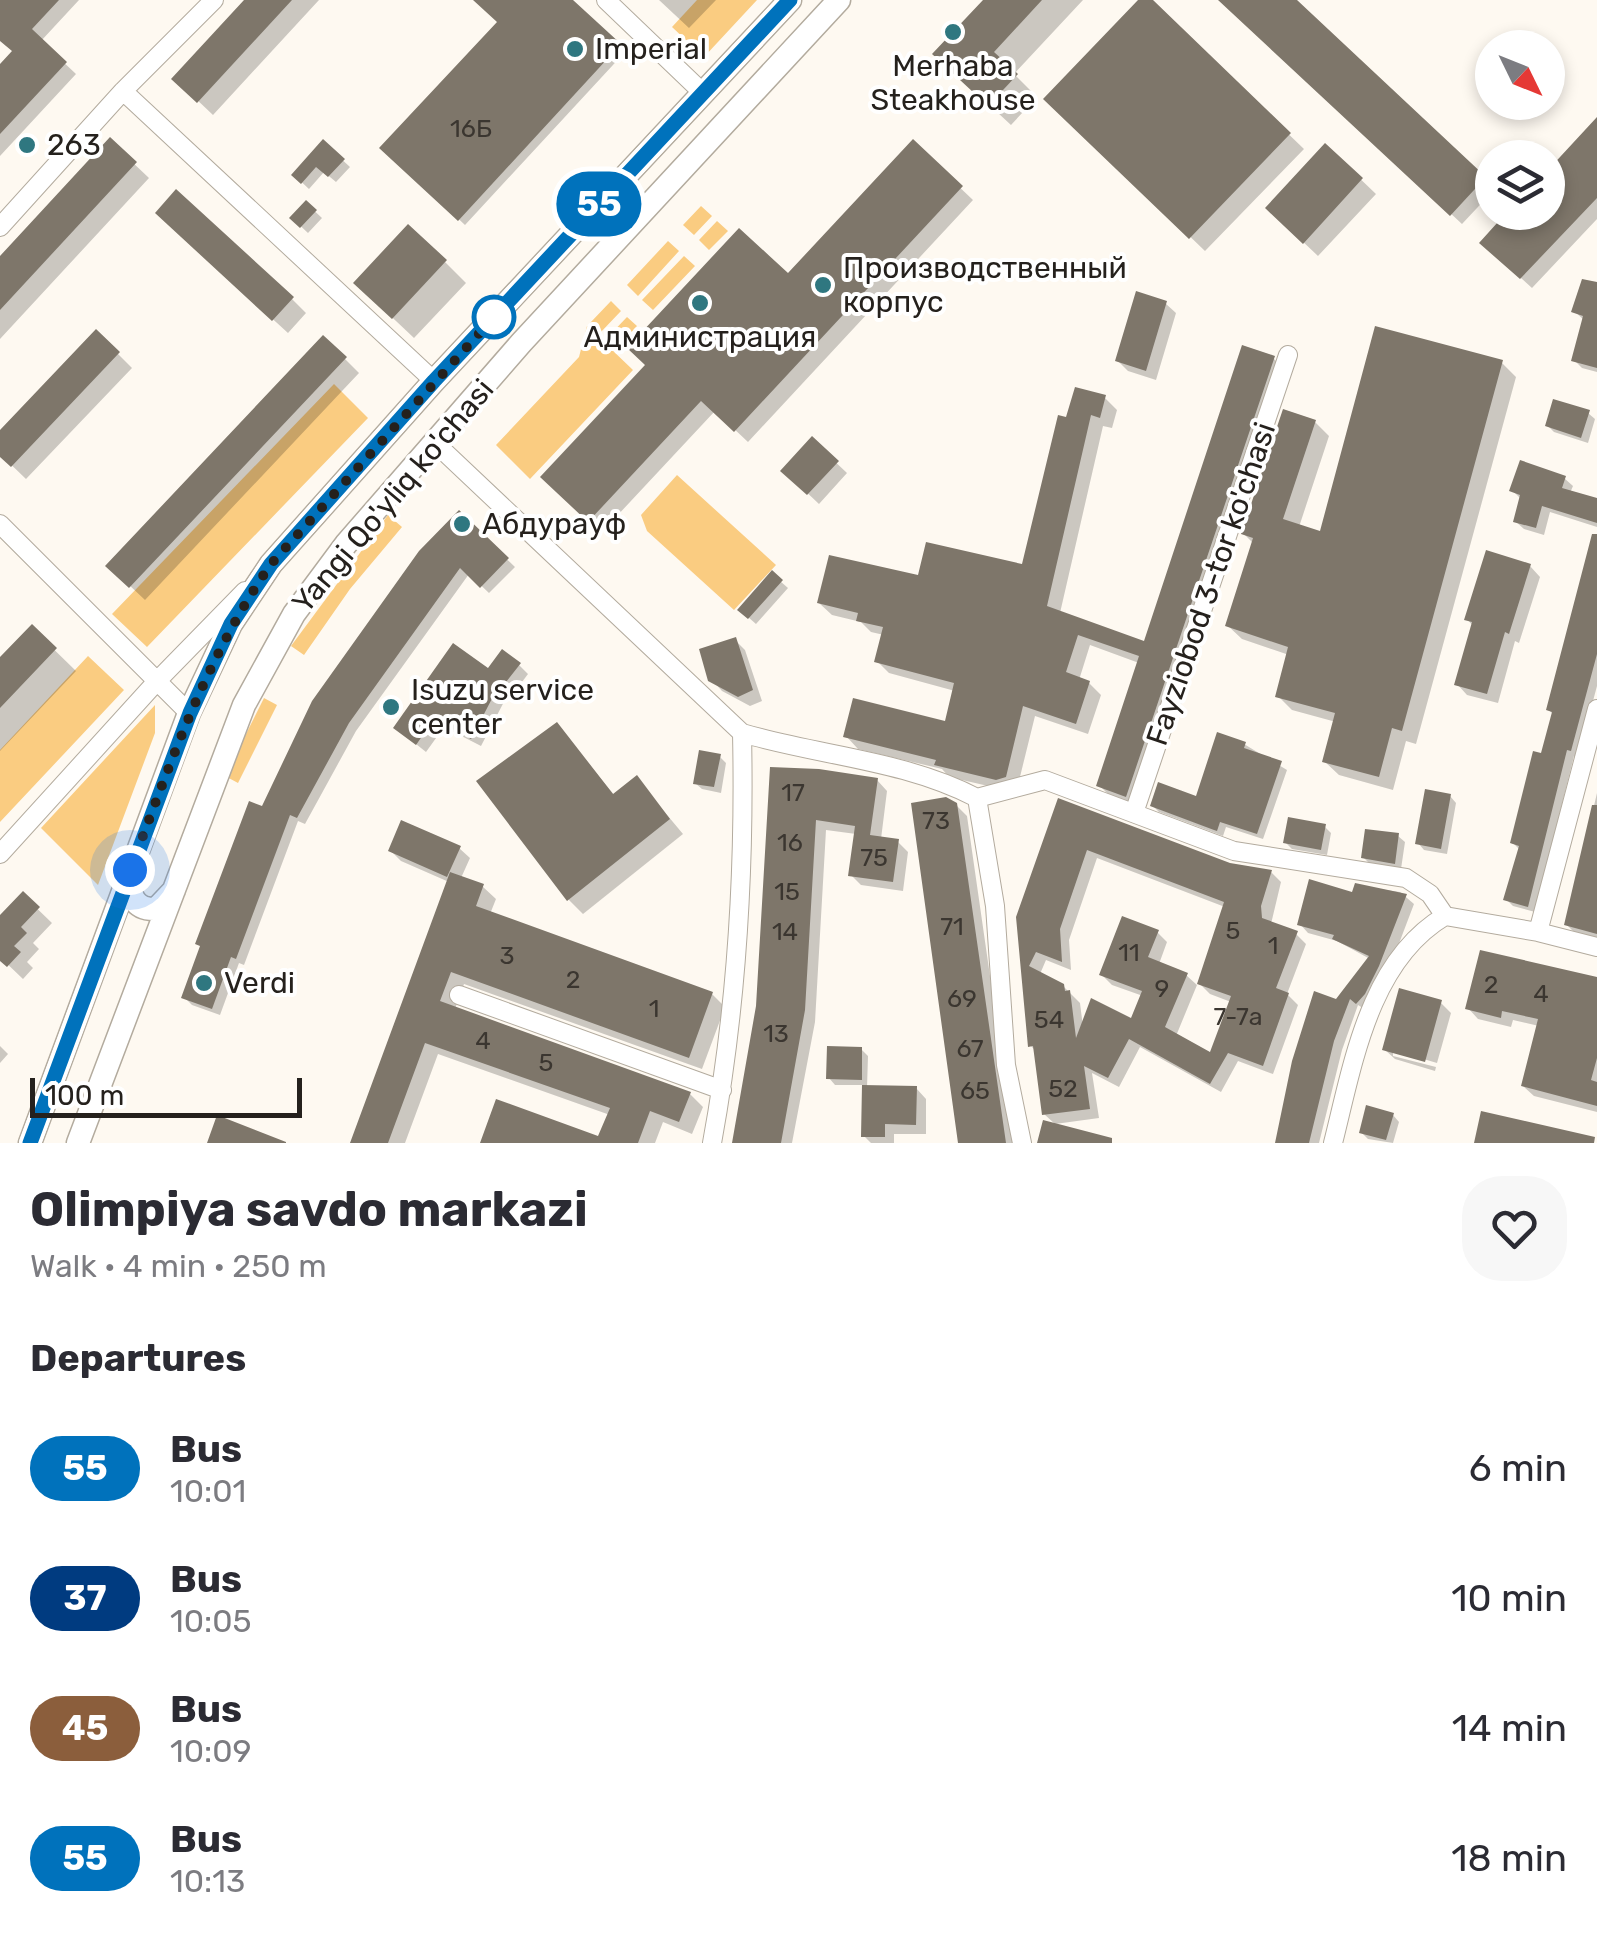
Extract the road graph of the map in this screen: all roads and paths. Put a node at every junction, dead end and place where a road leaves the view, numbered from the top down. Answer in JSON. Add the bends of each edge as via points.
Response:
{"nodes":[{"id":1,"x":214,"y":0,"type":"edge"},
{"id":2,"x":606,"y":0,"type":"edge"},
{"id":3,"x":790,"y":0,"type":"edge"},
{"id":4,"x":839,"y":0,"type":"edge"},
{"id":5,"x":733,"y":62,"type":"junction"},
{"id":6,"x":758,"y":86,"type":"junction"},
{"id":7,"x":123,"y":91,"type":"junction"},
{"id":8,"x":703,"y":93,"type":"junction"},
{"id":9,"x":2,"y":222,"type":"edge"},
{"id":10,"x":1288,"y":355,"type":"dead end"},
{"id":11,"x":434,"y":381,"type":"junction"},
{"id":12,"x":434,"y":442,"type":"junction"},
{"id":13,"x":313,"y":516,"type":"junction"},
{"id":14,"x":0,"y":524,"type":"edge"},
{"id":15,"x":346,"y":544,"type":"junction"},
{"id":16,"x":271,"y":564,"type":"junction"},
{"id":17,"x":158,"y":680,"type":"junction"},
{"id":18,"x":1597,"y":709,"type":"edge"},
{"id":19,"x":190,"y":713,"type":"junction"},
{"id":20,"x":742,"y":733,"type":"junction"},
{"id":21,"x":977,"y":798,"type":"junction"},
{"id":22,"x":1134,"y":813,"type":"junction"},
{"id":23,"x":0,"y":854,"type":"edge"},
{"id":24,"x":130,"y":870,"type":"junction"},
{"id":25,"x":174,"y":890,"type":"junction"},
{"id":26,"x":1445,"y":916,"type":"junction"},
{"id":27,"x":1538,"y":932,"type":"junction"},
{"id":28,"x":1597,"y":947,"type":"edge"},
{"id":29,"x":459,"y":995,"type":"dead end"},
{"id":30,"x":722,"y":1090,"type":"junction"},
{"id":31,"x":30,"y":1143,"type":"edge"},
{"id":32,"x":78,"y":1143,"type":"edge"},
{"id":33,"x":712,"y":1143,"type":"edge"},
{"id":34,"x":1022,"y":1143,"type":"edge"},
{"id":35,"x":1334,"y":1143,"type":"edge"}],
"edges":[{"from":1,"to":7,"type":"street"},
{"from":2,"to":8,"type":"street"},
{"from":3,"to":5,"type":"main road","name":"Yangi Qo'yliq ko'chasi"},
{"from":4,"to":6,"type":"main road","name":"Yangi Qo'yliq ko'chasi"},
{"from":5,"to":6,"type":"main road"},
{"from":5,"to":8,"type":"main road","name":"Yangi Qo'yliq ko'chasi"},
{"from":6,"to":12,"type":"main road","name":"Yangi Qo'yliq ko'chasi"},
{"from":7,"to":9,"type":"street"},
{"from":7,"to":11,"type":"street"},
{"from":8,"to":11,"type":"main road","name":"Yangi Qo'yliq ko'chasi"},
{"from":10,"to":22,"type":"street","name":"Fayziobod 3-tor ko'chasi"},
{"from":11,"to":13,"type":"main road","name":"Yangi Qo'yliq ko'chasi"},
{"from":12,"to":15,"type":"main road","name":"Yangi Qo'yliq ko'chasi"},
{"from":12,"to":20,"type":"street"},
{"from":13,"to":15,"type":"main road","via":[[339,518]]},
{"from":13,"to":16,"type":"main road","name":"Yangi Qo'yliq ko'chasi"},
{"from":14,"to":17,"type":"street"},
{"from":15,"to":25,"type":"main road","name":"Yangi Qo'yliq ko'chasi","via":[[294,614],[244,705]]},
{"from":16,"to":17,"type":"street"},
{"from":16,"to":19,"type":"main road","name":"Yangi Qo'yliq ko'chasi","via":[[231,624]]},
{"from":17,"to":19,"type":"street"},
{"from":17,"to":23,"type":"street"},
{"from":18,"to":27,"type":"street"},
{"from":19,"to":24,"type":"main road","name":"Yangi Qo'yliq ko'chasi"},
{"from":20,"to":21,"type":"street","via":[[902,770]]},
{"from":20,"to":30,"type":"street","via":[[739,948]]},
{"from":21,"to":22,"type":"street","via":[[1045,780]]},
{"from":21,"to":34,"type":"street","via":[[995,906],[1006,1065]]},
{"from":22,"to":26,"type":"street","via":[[1234,850],[1406,878],[1430,894]]},
{"from":24,"to":25,"type":"main road","via":[[132,899],[140,907],[156,909]]},
{"from":24,"to":31,"type":"main road","name":"Yangi Qo'yliq ko'chasi"},
{"from":25,"to":32,"type":"main road","name":"Yangi Qo'yliq ko'chasi"},
{"from":26,"to":27,"type":"street"},
{"from":26,"to":35,"type":"street","via":[[1421,930],[1378,997],[1359,1040]]},
{"from":27,"to":28,"type":"street"},
{"from":29,"to":30,"type":"street"},
{"from":30,"to":33,"type":"street"}]}
